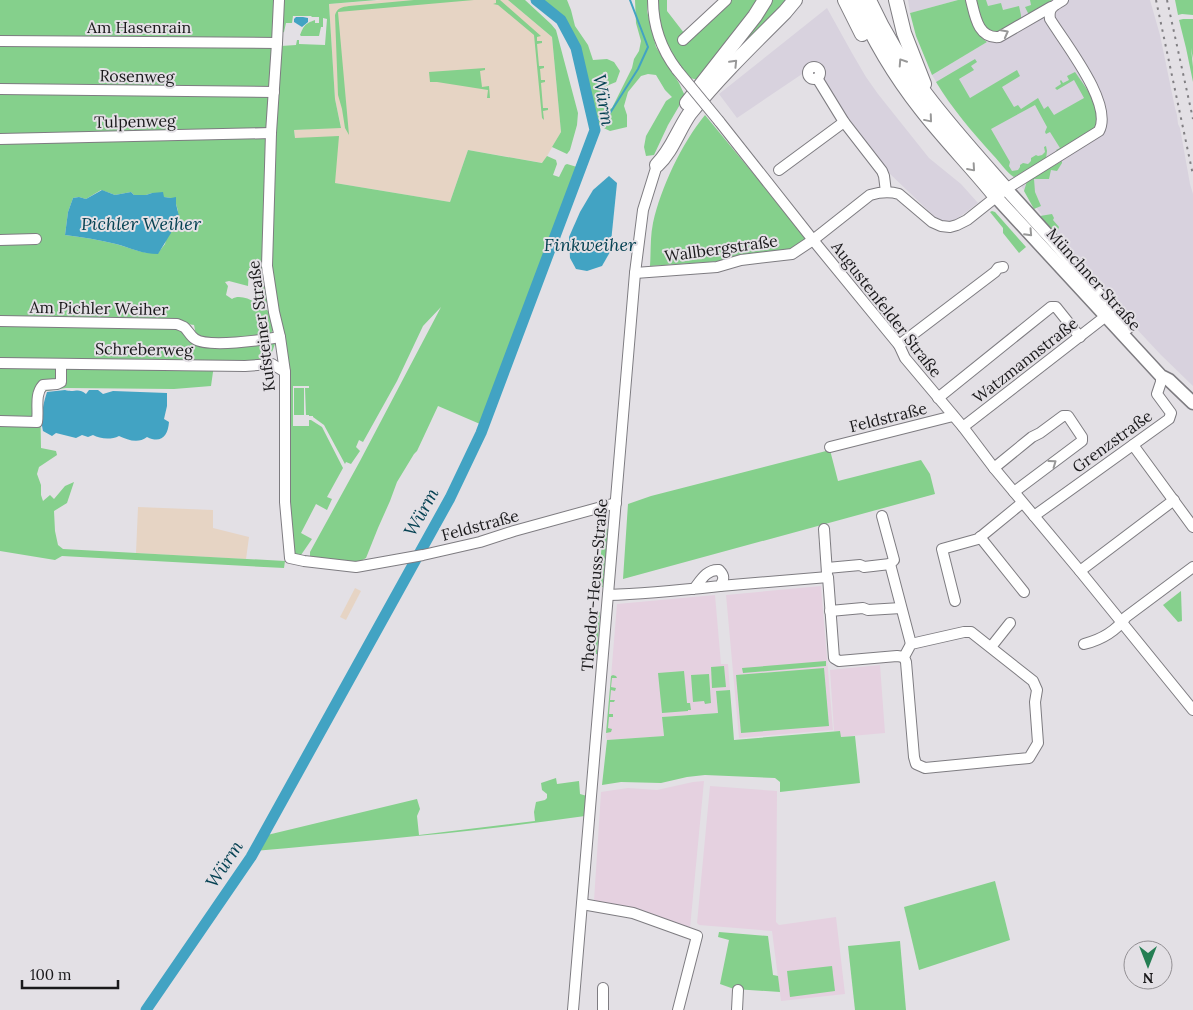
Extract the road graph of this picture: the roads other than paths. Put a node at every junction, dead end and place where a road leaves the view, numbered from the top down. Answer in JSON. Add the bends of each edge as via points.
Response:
{"nodes":[{"id":1,"x":278,"y":0,"type":"edge"},
{"id":2,"x":653,"y":0,"type":"edge"},
{"id":3,"x":726,"y":0,"type":"edge"},
{"id":4,"x":765,"y":0,"type":"edge"},
{"id":5,"x":795,"y":0,"type":"edge"},
{"id":6,"x":845,"y":0,"type":"edge"},
{"id":7,"x":856,"y":0,"type":"edge"},
{"id":8,"x":869,"y":0,"type":"edge"},
{"id":9,"x":896,"y":0,"type":"edge"},
{"id":10,"x":971,"y":0,"type":"edge"},
{"id":11,"x":1063,"y":0,"type":"edge"},
{"id":12,"x":1051,"y":7,"type":"junction"},
{"id":13,"x":682,"y":40,"type":"dead end"},
{"id":14,"x":0,"y":41,"type":"edge"},
{"id":15,"x":277,"y":43,"type":"junction"},
{"id":16,"x":817,"y":78,"type":"dead end"},
{"id":17,"x":0,"y":89,"type":"edge"},
{"id":18,"x":274,"y":92,"type":"junction"},
{"id":19,"x":916,"y":102,"type":"junction"},
{"id":20,"x":930,"y":102,"type":"junction"},
{"id":21,"x":844,"y":122,"type":"junction"},
{"id":22,"x":947,"y":132,"type":"junction"},
{"id":23,"x":271,"y":133,"type":"junction"},
{"id":24,"x":0,"y":139,"type":"edge"},
{"id":25,"x":657,"y":165,"type":"junction"},
{"id":26,"x":779,"y":170,"type":"dead end"},
{"id":27,"x":886,"y":192,"type":"junction"},
{"id":28,"x":1001,"y":193,"type":"junction"},
{"id":29,"x":0,"y":240,"type":"edge"},
{"id":30,"x":36,"y":240,"type":"dead end"},
{"id":31,"x":813,"y":240,"type":"junction"},
{"id":32,"x":1003,"y":267,"type":"dead end"},
{"id":33,"x":635,"y":273,"type":"junction"},
{"id":34,"x":1106,"y":316,"type":"junction"},
{"id":35,"x":0,"y":321,"type":"edge"},
{"id":36,"x":280,"y":337,"type":"junction"},
{"id":37,"x":1080,"y":337,"type":"junction"},
{"id":38,"x":899,"y":345,"type":"junction"},
{"id":39,"x":0,"y":363,"type":"edge"},
{"id":40,"x":61,"y":364,"type":"junction"},
{"id":41,"x":285,"y":372,"type":"junction"},
{"id":42,"x":1165,"y":378,"type":"junction"},
{"id":43,"x":938,"y":398,"type":"junction"},
{"id":44,"x":1193,"y":403,"type":"edge"},
{"id":45,"x":953,"y":416,"type":"junction"},
{"id":46,"x":0,"y":421,"type":"edge"},
{"id":47,"x":963,"y":427,"type":"junction"},
{"id":48,"x":1133,"y":444,"type":"junction"},
{"id":49,"x":830,"y":447,"type":"dead end"},
{"id":50,"x":994,"y":468,"type":"junction"},
{"id":51,"x":1014,"y":492,"type":"junction"},
{"id":52,"x":1174,"y":500,"type":"junction"},
{"id":53,"x":616,"y":503,"type":"junction"},
{"id":54,"x":1022,"y":503,"type":"junction"},
{"id":55,"x":882,"y":516,"type":"dead end"},
{"id":56,"x":1034,"y":516,"type":"junction"},
{"id":57,"x":1193,"y":527,"type":"edge"},
{"id":58,"x":824,"y":529,"type":"dead end"},
{"id":59,"x":980,"y":537,"type":"junction"},
{"id":60,"x":290,"y":558,"type":"joint"},
{"id":61,"x":890,"y":564,"type":"junction"},
{"id":62,"x":1193,"y":567,"type":"edge"},
{"id":63,"x":1080,"y":571,"type":"junction"},
{"id":64,"x":827,"y":573,"type":"junction"},
{"id":65,"x":720,"y":586,"type":"junction"},
{"id":66,"x":694,"y":589,"type":"junction"},
{"id":67,"x":1024,"y":592,"type":"dead end"},
{"id":68,"x":608,"y":595,"type":"junction"},
{"id":69,"x":956,"y":601,"type":"dead end"},
{"id":70,"x":901,"y":608,"type":"junction"},
{"id":71,"x":830,"y":611,"type":"junction"},
{"id":72,"x":1010,"y":623,"type":"dead end"},
{"id":73,"x":1122,"y":623,"type":"junction"},
{"id":74,"x":911,"y":644,"type":"junction"},
{"id":75,"x":1084,"y":644,"type":"dead end"},
{"id":76,"x":991,"y":647,"type":"junction"},
{"id":77,"x":904,"y":657,"type":"junction"},
{"id":78,"x":1193,"y":710,"type":"edge"},
{"id":79,"x":582,"y":904,"type":"junction"},
{"id":80,"x":603,"y":988,"type":"dead end"},
{"id":81,"x":738,"y":990,"type":"dead end"},
{"id":82,"x":573,"y":1010,"type":"edge"},
{"id":83,"x":603,"y":1010,"type":"edge"},
{"id":84,"x":678,"y":1010,"type":"edge"},
{"id":85,"x":737,"y":1010,"type":"edge"}],
"edges":[{"from":1,"to":15,"type":"street","name":"Kufsteiner Straße"},
{"from":2,"to":31,"type":"street","name":"Augustenfelder Straße","bridge":true,"via":[[654,19],[668,57]]},
{"from":3,"to":13,"type":"street"},
{"from":4,"to":25,"type":"highway","via":[[684,107],[664,141]]},
{"from":25,"to":5,"type":"highway","one_way":true,"via":[[688,115]]},
{"from":6,"to":19,"type":"highway","via":[[863,37],[898,88]]},
{"from":7,"to":19,"type":"highway","via":[[882,52]]},
{"from":20,"to":8,"type":"highway","one_way":true,"via":[[898,56]]},
{"from":9,"to":20,"type":"highway","via":[[904,33]]},
{"from":10,"to":12,"type":"street","one_way":true,"via":[[981,30],[993,37]]},
{"from":11,"to":12,"type":"street"},
{"from":12,"to":28,"type":"street","via":[[1050,18],[1095,92],[1102,126],[1099,131]]},
{"from":14,"to":15,"type":"street","name":"Am Hasenrain"},
{"from":15,"to":18,"type":"street","name":"Kufsteiner Straße"},
{"from":16,"to":21,"type":"street"},
{"from":17,"to":18,"type":"street","name":"Rosenweg"},
{"from":18,"to":23,"type":"street","name":"Kufsteiner Straße"},
{"from":19,"to":22,"type":"highway","one_way":true},
{"from":20,"to":22,"type":"highway"},
{"from":21,"to":26,"type":"street"},
{"from":21,"to":27,"type":"street","via":[[882,172]]},
{"from":22,"to":28,"type":"highway"},
{"from":23,"to":24,"type":"street","name":"Tulpenweg"},
{"from":23,"to":36,"type":"street","name":"Kufsteiner Straße","via":[[267,266]]},
{"from":25,"to":33,"type":"street","name":"Theodor-Heuss-Straße","via":[[643,210]]},
{"from":27,"to":28,"type":"street","via":[[900,194],[932,222],[950,227],[966,221]]},
{"from":27,"to":31,"type":"street","name":"Wallbergstraße","via":[[870,195]]},
{"from":28,"to":34,"type":"main road","name":"Münchner Straße","one_way":true},
{"from":28,"to":42,"type":"main road","name":"Münchner Straße","via":[[1055,243],[1166,372]]},
{"from":29,"to":30,"type":"street"},
{"from":31,"to":33,"type":"street","name":"Wallbergstraße","via":[[792,254],[741,260],[717,267]]},
{"from":31,"to":38,"type":"street","name":"Augustenfelder Straße"},
{"from":32,"to":38,"type":"street"},
{"from":33,"to":53,"type":"street","name":"Theodor-Heuss-Straße"},
{"from":34,"to":37,"type":"street","name":"Watzmannstraße"},
{"from":34,"to":42,"type":"main road","name":"Münchner Straße"},
{"from":35,"to":36,"type":"street","name":"Am Pichler Weiher","via":[[177,324],[201,342],[254,342]]},
{"from":36,"to":41,"type":"street","name":"Kufsteiner Straße"},
{"from":37,"to":43,"type":"street","via":[[1056,307],[1051,306]]},
{"from":37,"to":47,"type":"street","name":"Watzmannstraße"},
{"from":38,"to":43,"type":"street","name":"Augustenfelder Straße","via":[[905,358]]},
{"from":39,"to":40,"type":"street","name":"Schreberweg"},
{"from":40,"to":41,"type":"street","name":"Schreberweg","via":[[272,364]]},
{"from":40,"to":46,"type":"street","via":[[61,382],[43,385],[38,394],[37,422]]},
{"from":41,"to":60,"type":"street","name":"Kufsteiner Straße","via":[[285,502]]},
{"from":42,"to":44,"type":"main road","name":"Münchner Straße"},
{"from":42,"to":48,"type":"street","name":"Grenzstraße","via":[[1157,394],[1171,414]]},
{"from":43,"to":45,"type":"street","name":"Augustenfelder Straße"},
{"from":45,"to":47,"type":"street","name":"Augustenfelder Straße"},
{"from":45,"to":49,"type":"street","name":"Feldstraße"},
{"from":47,"to":50,"type":"street","name":"Augustenfelder Straße"},
{"from":48,"to":52,"type":"street"},
{"from":48,"to":56,"type":"street","name":"Grenzstraße"},
{"from":50,"to":51,"type":"street","name":"Augustenfelder Straße"},
{"from":51,"to":50,"type":"street","one_way":true,"via":[[1082,441],[1068,416],[1063,416],[1032,437]]},
{"from":51,"to":54,"type":"street","name":"Augustenfelder Straße"},
{"from":52,"to":57,"type":"street"},
{"from":52,"to":63,"type":"street"},
{"from":53,"to":60,"type":"street","name":"Feldstraße","via":[[480,542],[356,567]]},
{"from":53,"to":68,"type":"street","name":"Theodor-Heuss-Straße"},
{"from":54,"to":56,"type":"street","name":"Augustenfelder Straße"},
{"from":54,"to":59,"type":"street"},
{"from":55,"to":61,"type":"street","via":[[894,560]]},
{"from":56,"to":63,"type":"street","name":"Augustenfelder Straße"},
{"from":58,"to":64,"type":"street"},
{"from":59,"to":67,"type":"street"},
{"from":59,"to":69,"type":"street","via":[[942,549]]},
{"from":61,"to":64,"type":"street"},
{"from":61,"to":70,"type":"street"},
{"from":62,"to":73,"type":"street"},
{"from":63,"to":73,"type":"street","name":"Augustenfelder Straße"},
{"from":64,"to":65,"type":"street"},
{"from":64,"to":71,"type":"street"},
{"from":65,"to":66,"type":"street"},
{"from":65,"to":66,"type":"street","via":[[724,576],[719,570],[714,570],[706,574]]},
{"from":66,"to":68,"type":"street"},
{"from":68,"to":79,"type":"street","name":"Theodor-Heuss-Straße"},
{"from":70,"to":71,"type":"street"},
{"from":70,"to":74,"type":"street"},
{"from":71,"to":77,"type":"street","via":[[836,660]]},
{"from":72,"to":76,"type":"street"},
{"from":73,"to":75,"type":"street","via":[[1098,640]]},
{"from":73,"to":78,"type":"street","name":"Augustenfelder Straße"},
{"from":74,"to":76,"type":"street","via":[[971,632]]},
{"from":74,"to":77,"type":"street"},
{"from":76,"to":77,"type":"street","via":[[1034,681],[1038,743],[1029,758],[925,768],[916,764]]},
{"from":79,"to":82,"type":"street","name":"Theodor-Heuss-Straße"},
{"from":79,"to":84,"type":"street","via":[[634,913],[697,936]]},
{"from":80,"to":83,"type":"street"},
{"from":81,"to":85,"type":"street"}]}
